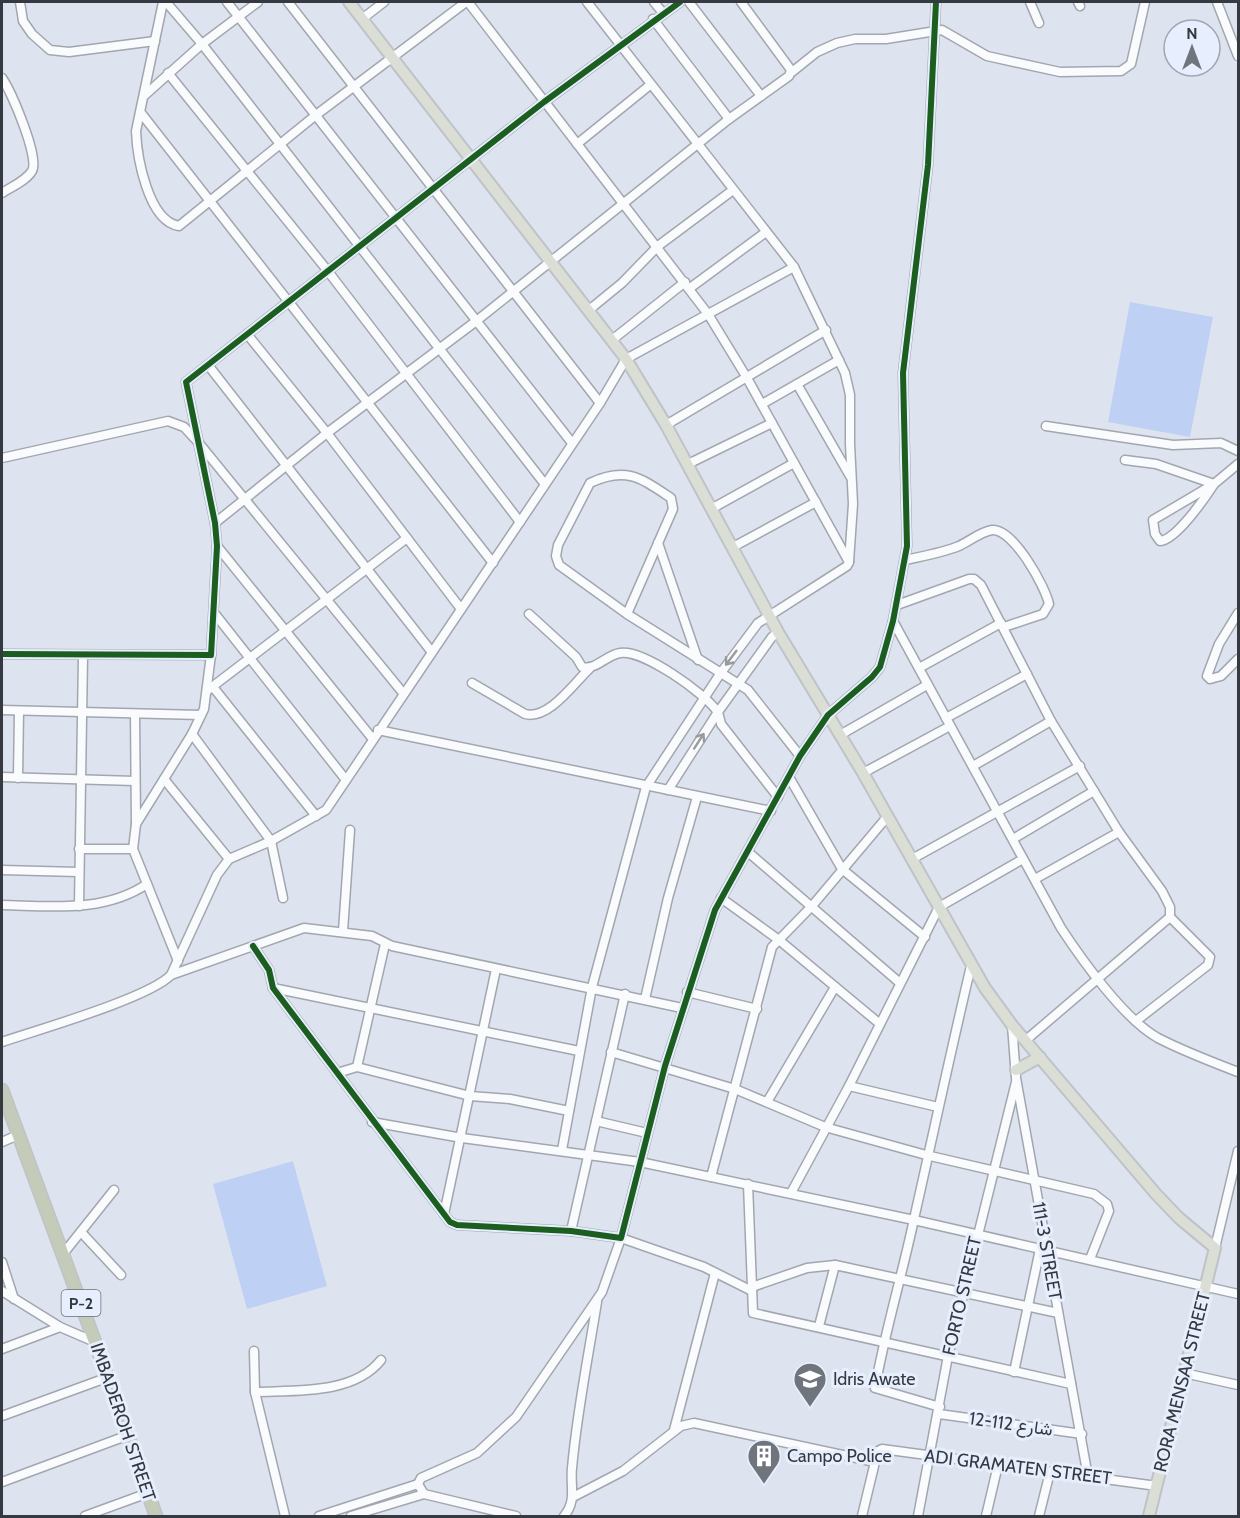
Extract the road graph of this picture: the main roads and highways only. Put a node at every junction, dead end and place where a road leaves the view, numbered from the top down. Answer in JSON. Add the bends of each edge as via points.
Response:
{"nodes":[{"id":1,"x":349,"y":2,"type":"edge"},
{"id":2,"x":1040,"y":1057,"type":"junction"},
{"id":3,"x":1016,"y":1074,"type":"road end"},
{"id":4,"x":2,"y":1090,"type":"edge"},
{"id":5,"x":156,"y":1516,"type":"edge"},
{"id":6,"x":1149,"y":1516,"type":"edge"}],
"edges":[{"from":1,"to":2,"type":"main road","via":[[626,359],[971,966]]},
{"from":2,"to":3,"type":"main road"},
{"from":2,"to":6,"type":"main road","name":"RORA MENSAA STREET","via":[[1171,1210],[1215,1248]]},
{"from":4,"to":5,"type":"highway","name":"IMBADEROH STREET","number":"P-2"}]}
